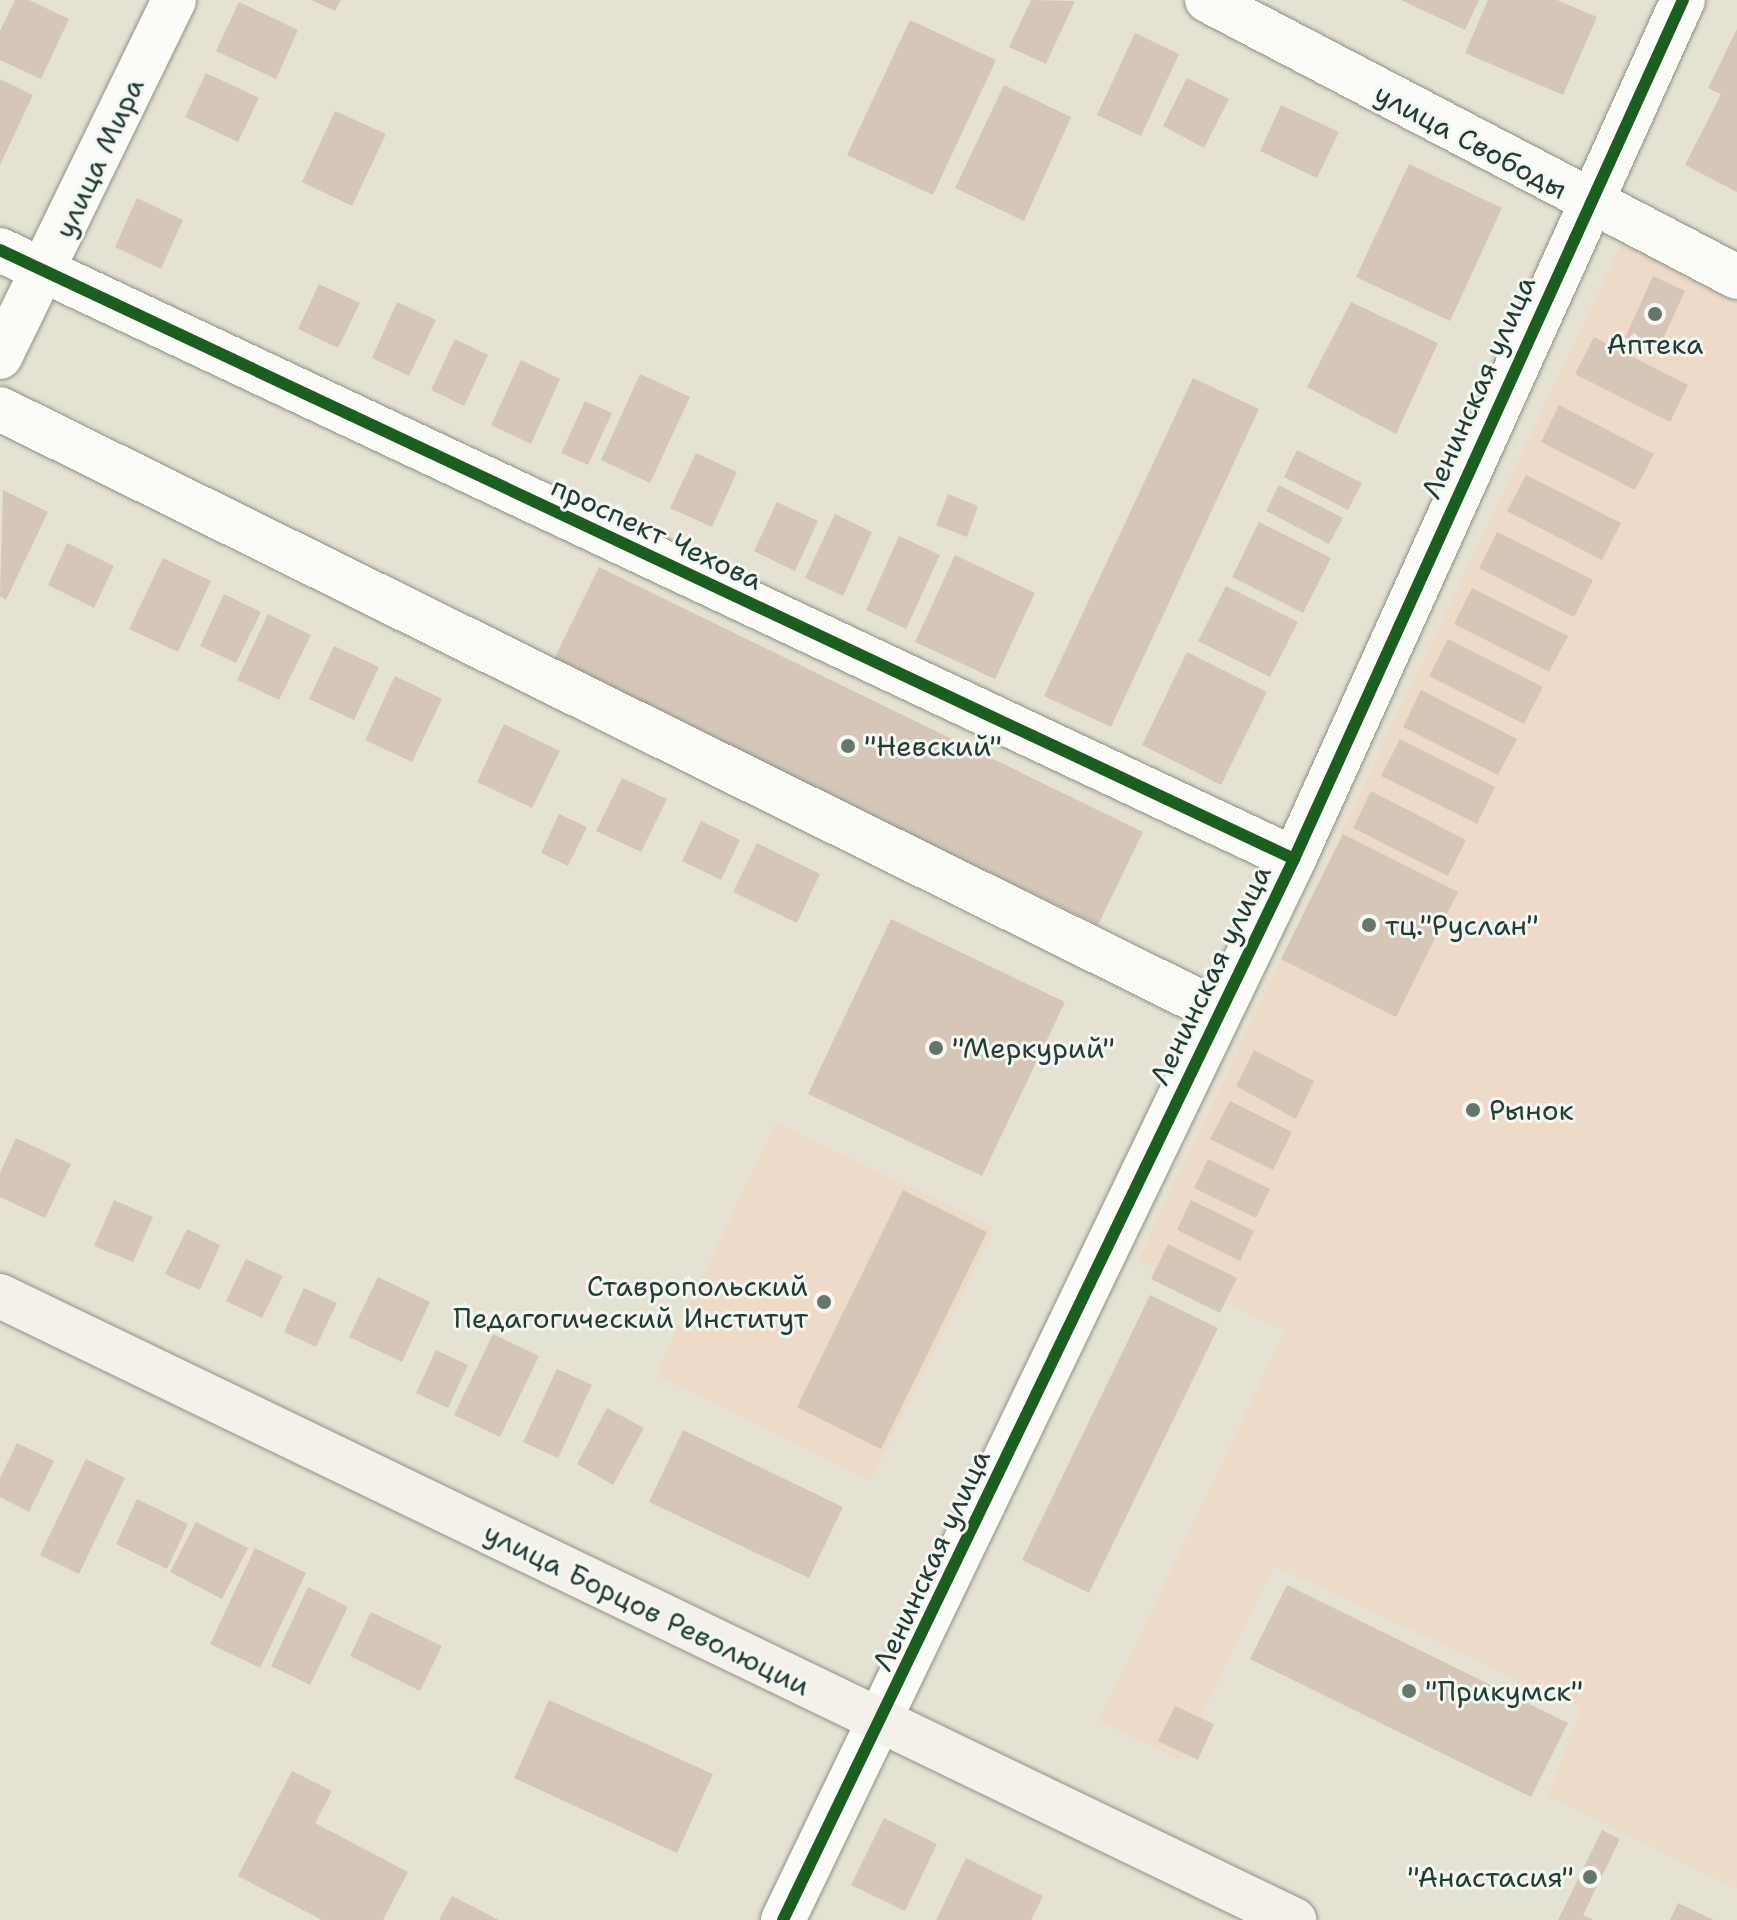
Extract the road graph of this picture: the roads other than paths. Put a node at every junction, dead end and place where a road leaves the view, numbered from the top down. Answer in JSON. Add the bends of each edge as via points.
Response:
{"nodes":[{"id":1,"x":174,"y":0,"type":"edge"},
{"id":2,"x":1207,"y":0,"type":"edge"},
{"id":3,"x":1683,"y":0,"type":"edge"},
{"id":4,"x":1587,"y":202,"type":"junction"},
{"id":5,"x":0,"y":250,"type":"edge"},
{"id":6,"x":45,"y":272,"type":"junction"},
{"id":7,"x":1737,"y":277,"type":"edge"},
{"id":8,"x":0,"y":357,"type":"edge"},
{"id":9,"x":0,"y":409,"type":"edge"},
{"id":10,"x":1294,"y":859,"type":"junction"},
{"id":11,"x":1218,"y":1011,"type":"junction"},
{"id":12,"x":0,"y":1296,"type":"edge"},
{"id":13,"x":881,"y":1722,"type":"junction"},
{"id":14,"x":783,"y":1920,"type":"edge"},
{"id":15,"x":1294,"y":1920,"type":"edge"}],
"edges":[{"from":1,"to":6,"type":"street","name":"улица Мира"},
{"from":2,"to":4,"type":"street","name":"улица Свободы"},
{"from":3,"to":4,"type":"street","name":"Ленинская улица"},
{"from":4,"to":7,"type":"street","name":"улица Свободы"},
{"from":4,"to":10,"type":"street","name":"Ленинская улица"},
{"from":5,"to":6,"type":"street","name":"проспект Чехова"},
{"from":6,"to":8,"type":"street","name":"улица Мира"},
{"from":6,"to":10,"type":"street","name":"проспект Чехова"},
{"from":9,"to":11,"type":"street"},
{"from":10,"to":11,"type":"street","name":"Ленинская улица"},
{"from":11,"to":13,"type":"street","name":"Ленинская улица"},
{"from":12,"to":13,"type":"main road","name":"улица Борцов Революции"},
{"from":13,"to":14,"type":"street","name":"Ленинская улица"},
{"from":13,"to":15,"type":"main road","name":"улица Борцов Революции"}]}
